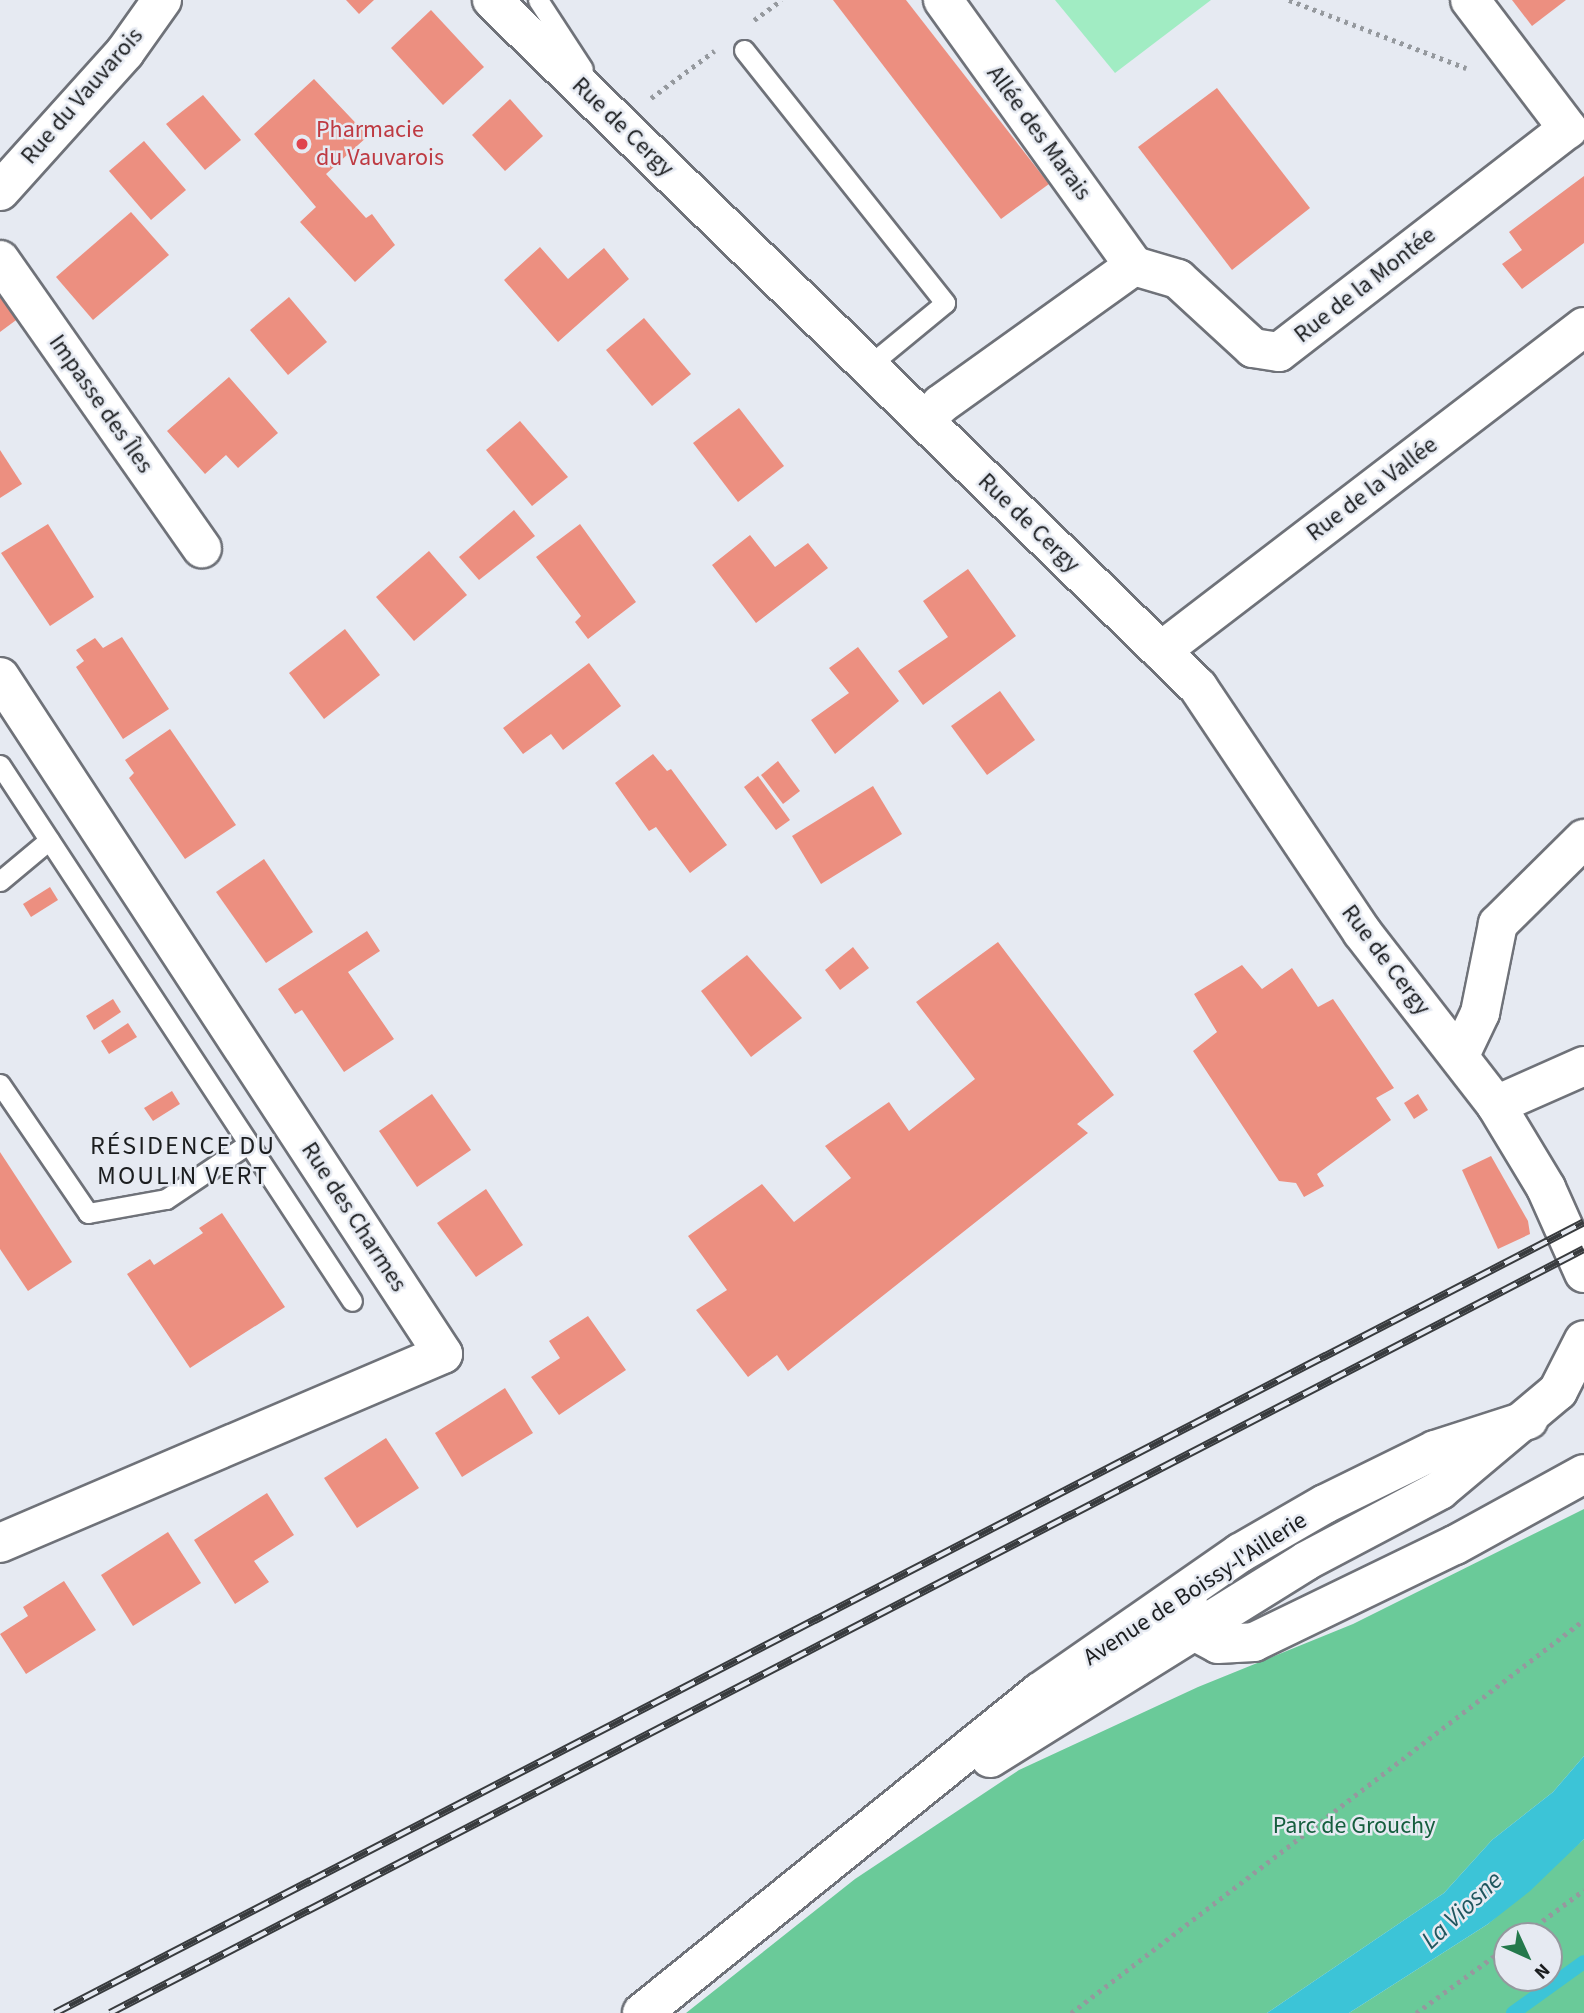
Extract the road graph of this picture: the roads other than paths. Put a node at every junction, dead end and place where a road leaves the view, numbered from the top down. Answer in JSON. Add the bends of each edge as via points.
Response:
{"nodes":[{"id":1,"x":162,"y":0,"type":"edge"},
{"id":2,"x":492,"y":0,"type":"edge"},
{"id":3,"x":538,"y":0,"type":"edge"},
{"id":4,"x":943,"y":0,"type":"edge"},
{"id":5,"x":1470,"y":0,"type":"edge"},
{"id":6,"x":744,"y":50,"type":"dead end"},
{"id":7,"x":618,"y":122,"type":"junction"},
{"id":8,"x":1576,"y":123,"type":"edge"},
{"id":9,"x":0,"y":191,"type":"edge"},
{"id":10,"x":0,"y":260,"type":"edge"},
{"id":11,"x":1134,"y":266,"type":"junction"},
{"id":12,"x":1584,"y":327,"type":"edge"},
{"id":13,"x":867,"y":367,"type":"junction"},
{"id":14,"x":925,"y":421,"type":"junction"},
{"id":15,"x":202,"y":548,"type":"dead end"},
{"id":16,"x":1161,"y":651,"type":"junction"},
{"id":17,"x":0,"y":677,"type":"edge"},
{"id":18,"x":0,"y":765,"type":"edge"},
{"id":19,"x":1584,"y":839,"type":"edge"},
{"id":20,"x":49,"y":840,"type":"junction"},
{"id":21,"x":0,"y":881,"type":"edge"},
{"id":22,"x":1460,"y":1055,"type":"junction"},
{"id":23,"x":1584,"y":1066,"type":"edge"},
{"id":24,"x":0,"y":1084,"type":"edge"},
{"id":25,"x":1496,"y":1105,"type":"junction"},
{"id":26,"x":248,"y":1144,"type":"junction"},
{"id":27,"x":1584,"y":1273,"type":"edge"},
{"id":28,"x":352,"y":1301,"type":"dead end"},
{"id":29,"x":1584,"y":1340,"type":"edge"},
{"id":30,"x":1528,"y":1420,"type":"junction"},
{"id":31,"x":1584,"y":1474,"type":"edge"},
{"id":32,"x":0,"y":1543,"type":"edge"},
{"id":33,"x":1240,"y":1553,"type":"junction"},
{"id":34,"x":1306,"y":1561,"type":"junction"},
{"id":35,"x":1188,"y":1590,"type":"junction"},
{"id":36,"x":1356,"y":1592,"type":"junction"},
{"id":37,"x":1194,"y":1631,"type":"junction"},
{"id":38,"x":895,"y":1813,"type":"junction"},
{"id":39,"x":642,"y":2013,"type":"edge"}],
"edges":[{"from":1,"to":9,"type":"street","name":"Rue du Vauvarois","via":[[125,52]]},
{"from":2,"to":7,"type":"street","name":"Rue de Cergy"},
{"from":3,"to":7,"type":"lane"},
{"from":4,"to":11,"type":"street","name":"Allée des Marais"},
{"from":5,"to":8,"type":"street","name":"Rue de la Montée"},
{"from":6,"to":13,"type":"lane","via":[[945,303]]},
{"from":7,"to":13,"type":"street","name":"Rue de Cergy"},
{"from":8,"to":11,"type":"street","name":"Rue de la Montée","via":[[1279,352],[1253,348],[1178,279]]},
{"from":10,"to":15,"type":"street","name":"Impasse des Îles"},
{"from":11,"to":14,"type":"street","via":[[941,404]]},
{"from":12,"to":16,"type":"street","name":"Rue de la Vallée"},
{"from":13,"to":14,"type":"street","name":"Rue de Cergy"},
{"from":14,"to":16,"type":"street","name":"Rue de Cergy"},
{"from":16,"to":22,"type":"street","name":"Rue de Cergy","via":[[1198,687],[1362,932]]},
{"from":17,"to":32,"type":"street","name":"Rue des Charmes","via":[[443,1354]]},
{"from":18,"to":20,"type":"lane"},
{"from":19,"to":22,"type":"street","via":[[1497,924],[1480,1013]]},
{"from":20,"to":21,"type":"lane"},
{"from":20,"to":26,"type":"lane"},
{"from":22,"to":25,"type":"street","name":"Rue de Cergy"},
{"from":23,"to":25,"type":"street"},
{"from":24,"to":26,"type":"lane","via":[[88,1213],[166,1199]]},
{"from":25,"to":27,"type":"street","via":[[1546,1188]]},
{"from":26,"to":28,"type":"lane"},
{"from":29,"to":30,"type":"street","name":"Avenue de Boissy-l'Aillerie","via":[[1558,1391]]},
{"from":30,"to":33,"type":"street","name":"Avenue de Boissy-l'Aillerie","via":[[1434,1450]]},
{"from":30,"to":34,"type":"street","name":"Avenue de Boissy-l'Aillerie","via":[[1440,1490]]},
{"from":31,"to":36,"type":"street","via":[[1455,1545]]},
{"from":33,"to":34,"type":"street"},
{"from":33,"to":35,"type":"street","name":"Avenue de Boissy-l'Aillerie"},
{"from":34,"to":36,"type":"street"},
{"from":34,"to":37,"type":"street","name":"Avenue de Boissy-l'Aillerie"},
{"from":35,"to":37,"type":"street","via":[[1188,1621]]},
{"from":35,"to":38,"type":"street","name":"Avenue de Boissy-l'Aillerie","via":[[1040,1692]]},
{"from":36,"to":37,"type":"street","via":[[1254,1642],[1218,1644]]},
{"from":37,"to":38,"type":"street","name":"Avenue de Boissy-l'Aillerie"},
{"from":38,"to":39,"type":"street","name":"Avenue de Boissy-l'Aillerie"}]}
